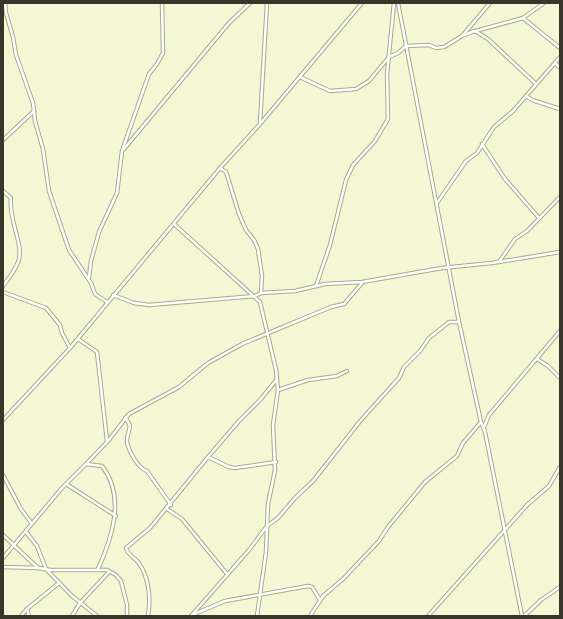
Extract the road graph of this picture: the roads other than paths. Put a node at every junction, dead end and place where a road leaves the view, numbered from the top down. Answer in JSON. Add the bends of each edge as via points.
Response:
{"nodes":[{"id":1,"x":5,"y":3,"type":"edge"},
{"id":2,"x":162,"y":3,"type":"edge"},
{"id":3,"x":250,"y":3,"type":"edge"},
{"id":4,"x":267,"y":3,"type":"edge"},
{"id":5,"x":362,"y":3,"type":"edge"},
{"id":6,"x":394,"y":3,"type":"edge"},
{"id":7,"x":398,"y":3,"type":"edge"},
{"id":8,"x":490,"y":3,"type":"edge"},
{"id":9,"x":544,"y":3,"type":"edge"},
{"id":10,"x":523,"y":18,"type":"junction"},
{"id":11,"x":475,"y":31,"type":"junction"},
{"id":12,"x":462,"y":36,"type":"junction"},
{"id":13,"x":406,"y":46,"type":"junction"},
{"id":14,"x":560,"y":48,"type":"edge"},
{"id":15,"x":389,"y":57,"type":"junction"},
{"id":16,"x":560,"y":57,"type":"edge"},
{"id":17,"x":555,"y":63,"type":"junction"},
{"id":18,"x":560,"y":68,"type":"edge"},
{"id":19,"x":300,"y":77,"type":"junction"},
{"id":20,"x":536,"y":83,"type":"junction"},
{"id":21,"x":526,"y":96,"type":"junction"},
{"id":22,"x":560,"y":109,"type":"edge"},
{"id":23,"x":34,"y":111,"type":"junction"},
{"id":24,"x":260,"y":124,"type":"junction"},
{"id":25,"x":3,"y":140,"type":"edge"},
{"id":26,"x":482,"y":144,"type":"junction"},
{"id":27,"x":122,"y":151,"type":"junction"},
{"id":28,"x":220,"y":168,"type":"junction"},
{"id":29,"x":3,"y":191,"type":"edge"},
{"id":30,"x":560,"y":197,"type":"edge"},
{"id":31,"x":436,"y":203,"type":"junction"},
{"id":32,"x":539,"y":218,"type":"junction"},
{"id":33,"x":174,"y":224,"type":"junction"},
{"id":34,"x":560,"y":252,"type":"edge"},
{"id":35,"x":499,"y":262,"type":"junction"},
{"id":36,"x":449,"y":268,"type":"junction"},
{"id":37,"x":89,"y":279,"type":"junction"},
{"id":38,"x":362,"y":282,"type":"junction"},
{"id":39,"x":3,"y":286,"type":"edge"},
{"id":40,"x":316,"y":286,"type":"junction"},
{"id":41,"x":3,"y":292,"type":"edge"},
{"id":42,"x":261,"y":293,"type":"junction"},
{"id":43,"x":113,"y":295,"type":"junction"},
{"id":44,"x":255,"y":296,"type":"junction"},
{"id":45,"x":107,"y":302,"type":"junction"},
{"id":46,"x":459,"y":322,"type":"junction"},
{"id":47,"x":560,"y":331,"type":"edge"},
{"id":48,"x":268,"y":334,"type":"junction"},
{"id":49,"x":78,"y":339,"type":"junction"},
{"id":50,"x":70,"y":348,"type":"junction"},
{"id":51,"x":537,"y":359,"type":"junction"},
{"id":52,"x":346,"y":371,"type":"dead end"},
{"id":53,"x":278,"y":378,"type":"junction"},
{"id":54,"x":560,"y":378,"type":"edge"},
{"id":55,"x":278,"y":390,"type":"junction"},
{"id":56,"x":125,"y":418,"type":"junction"},
{"id":57,"x":3,"y":420,"type":"edge"},
{"id":58,"x":481,"y":422,"type":"junction"},
{"id":59,"x":484,"y":428,"type":"junction"},
{"id":60,"x":108,"y":441,"type":"junction"},
{"id":61,"x":208,"y":458,"type":"junction"},
{"id":62,"x":276,"y":462,"type":"junction"},
{"id":63,"x":86,"y":464,"type":"junction"},
{"id":64,"x":560,"y":467,"type":"edge"},
{"id":65,"x":3,"y":476,"type":"edge"},
{"id":66,"x":66,"y":484,"type":"junction"},
{"id":67,"x":171,"y":505,"type":"junction"},
{"id":68,"x":167,"y":509,"type":"junction"},
{"id":69,"x":116,"y":516,"type":"junction"},
{"id":70,"x":32,"y":524,"type":"junction"},
{"id":71,"x":267,"y":526,"type":"junction"},
{"id":72,"x":26,"y":532,"type":"junction"},
{"id":73,"x":505,"y":532,"type":"junction"},
{"id":74,"x":3,"y":535,"type":"edge"},
{"id":75,"x":14,"y":545,"type":"junction"},
{"id":76,"x":3,"y":558,"type":"edge"},
{"id":77,"x":3,"y":567,"type":"edge"},
{"id":78,"x":39,"y":568,"type":"junction"},
{"id":79,"x":46,"y":569,"type":"junction"},
{"id":80,"x":98,"y":570,"type":"junction"},
{"id":81,"x":109,"y":572,"type":"junction"},
{"id":82,"x":227,"y":574,"type":"junction"},
{"id":83,"x":59,"y":584,"type":"junction"},
{"id":84,"x":560,"y":587,"type":"edge"},
{"id":85,"x":259,"y":596,"type":"junction"},
{"id":86,"x":320,"y":600,"type":"junction"},
{"id":87,"x":80,"y":603,"type":"junction"},
{"id":88,"x":27,"y":609,"type":"junction"},
{"id":89,"x":258,"y":615,"type":"edge"},
{"id":90,"x":21,"y":616,"type":"edge"},
{"id":91,"x":29,"y":616,"type":"edge"},
{"id":92,"x":72,"y":616,"type":"edge"},
{"id":93,"x":97,"y":616,"type":"edge"},
{"id":94,"x":127,"y":616,"type":"edge"},
{"id":95,"x":148,"y":616,"type":"edge"},
{"id":96,"x":191,"y":616,"type":"edge"},
{"id":97,"x":310,"y":616,"type":"edge"},
{"id":98,"x":428,"y":616,"type":"edge"},
{"id":99,"x":523,"y":616,"type":"edge"}],
"edges":[{"from":1,"to":23,"type":"street","via":[[16,55]]},
{"from":2,"to":27,"type":"street","via":[[163,53],[149,74]]},
{"from":3,"to":27,"type":"street","via":[[229,23]]},
{"from":4,"to":24,"type":"street"},
{"from":5,"to":19,"type":"street"},
{"from":6,"to":15,"type":"street"},
{"from":7,"to":13,"type":"street"},
{"from":8,"to":12,"type":"street"},
{"from":9,"to":10,"type":"street"},
{"from":10,"to":11,"type":"street"},
{"from":10,"to":14,"type":"street"},
{"from":11,"to":12,"type":"street"},
{"from":11,"to":20,"type":"street","via":[[493,43]]},
{"from":12,"to":13,"type":"street","via":[[444,47]]},
{"from":13,"to":15,"type":"street"},
{"from":13,"to":31,"type":"street"},
{"from":15,"to":19,"type":"street","via":[[369,82],[356,89],[330,90]]},
{"from":15,"to":40,"type":"street","via":[[388,119],[375,141],[353,164],[346,180],[330,245]]},
{"from":16,"to":17,"type":"street"},
{"from":17,"to":18,"type":"street"},
{"from":17,"to":20,"type":"street"},
{"from":19,"to":24,"type":"street"},
{"from":20,"to":21,"type":"street"},
{"from":21,"to":22,"type":"street"},
{"from":21,"to":26,"type":"street","via":[[513,112],[494,127]]},
{"from":23,"to":25,"type":"street"},
{"from":23,"to":37,"type":"street","via":[[49,191],[69,250]]},
{"from":24,"to":28,"type":"street"},
{"from":26,"to":31,"type":"street","via":[[477,153],[466,160]]},
{"from":26,"to":32,"type":"street","via":[[505,179]]},
{"from":27,"to":37,"type":"street","via":[[117,193],[99,232]]},
{"from":28,"to":33,"type":"street"},
{"from":28,"to":42,"type":"street","via":[[226,172],[239,214],[256,244],[261,268]]},
{"from":29,"to":39,"type":"street","via":[[11,198],[10,215],[16,232],[19,254],[19,261]]},
{"from":30,"to":32,"type":"street"},
{"from":31,"to":36,"type":"street"},
{"from":32,"to":35,"type":"street","via":[[512,243]]},
{"from":33,"to":43,"type":"street"},
{"from":33,"to":44,"type":"street"},
{"from":34,"to":35,"type":"street"},
{"from":35,"to":36,"type":"street"},
{"from":36,"to":38,"type":"street"},
{"from":36,"to":46,"type":"street"},
{"from":37,"to":45,"type":"street","via":[[95,294]]},
{"from":38,"to":40,"type":"street"},
{"from":38,"to":48,"type":"street","via":[[344,304]]},
{"from":40,"to":42,"type":"street","via":[[294,291]]},
{"from":41,"to":50,"type":"street","via":[[46,308],[60,325]]},
{"from":42,"to":44,"type":"street"},
{"from":43,"to":44,"type":"street","via":[[149,306]]},
{"from":43,"to":45,"type":"street"},
{"from":44,"to":48,"type":"street","via":[[262,307]]},
{"from":45,"to":49,"type":"street"},
{"from":46,"to":58,"type":"street"},
{"from":46,"to":71,"type":"street","via":[[449,322],[428,338],[420,351],[404,366],[399,378],[361,420],[313,481]]},
{"from":47,"to":51,"type":"street"},
{"from":48,"to":53,"type":"street"},
{"from":48,"to":56,"type":"street","via":[[242,344],[208,363],[179,387]]},
{"from":49,"to":50,"type":"street"},
{"from":49,"to":60,"type":"street","via":[[97,352]]},
{"from":50,"to":57,"type":"street"},
{"from":51,"to":54,"type":"street"},
{"from":51,"to":59,"type":"street","via":[[489,415]]},
{"from":52,"to":55,"type":"street","via":[[337,376],[308,380]]},
{"from":53,"to":55,"type":"street"},
{"from":53,"to":61,"type":"street"},
{"from":55,"to":62,"type":"street","via":[[273,425]]},
{"from":56,"to":60,"type":"street"},
{"from":56,"to":67,"type":"street","via":[[130,429],[127,442],[130,450]]},
{"from":58,"to":59,"type":"street"},
{"from":58,"to":86,"type":"street","via":[[463,443],[457,456],[425,482],[374,546],[343,580]]},
{"from":59,"to":73,"type":"street"},
{"from":60,"to":63,"type":"street"},
{"from":61,"to":62,"type":"street","via":[[235,468]]},
{"from":61,"to":67,"type":"street"},
{"from":62,"to":71,"type":"street","via":[[268,504]]},
{"from":63,"to":66,"type":"street"},
{"from":63,"to":69,"type":"street","via":[[100,464],[106,471],[112,487]]},
{"from":64,"to":73,"type":"street","via":[[549,486],[527,505]]},
{"from":65,"to":70,"type":"street"},
{"from":66,"to":69,"type":"street"},
{"from":66,"to":70,"type":"street"},
{"from":67,"to":68,"type":"street"},
{"from":68,"to":82,"type":"street","via":[[182,518]]},
{"from":68,"to":95,"type":"street","via":[[150,528],[126,548],[140,564],[144,573],[150,602]]},
{"from":69,"to":80,"type":"street"},
{"from":70,"to":72,"type":"street"},
{"from":71,"to":82,"type":"street"},
{"from":71,"to":85,"type":"street"},
{"from":72,"to":75,"type":"street"},
{"from":72,"to":79,"type":"street","via":[[38,546]]},
{"from":73,"to":98,"type":"street"},
{"from":73,"to":99,"type":"street"},
{"from":74,"to":75,"type":"street"},
{"from":75,"to":76,"type":"street"},
{"from":75,"to":78,"type":"street"},
{"from":77,"to":78,"type":"street"},
{"from":78,"to":79,"type":"street"},
{"from":79,"to":80,"type":"street"},
{"from":79,"to":83,"type":"street"},
{"from":80,"to":81,"type":"street"},
{"from":81,"to":87,"type":"street"},
{"from":81,"to":94,"type":"street","via":[[121,581]]},
{"from":82,"to":96,"type":"street"},
{"from":83,"to":87,"type":"street"},
{"from":83,"to":88,"type":"street"},
{"from":84,"to":99,"type":"street"},
{"from":85,"to":86,"type":"street","via":[[308,586]]},
{"from":85,"to":89,"type":"street"},
{"from":85,"to":96,"type":"street","via":[[222,602]]},
{"from":86,"to":97,"type":"street"},
{"from":87,"to":92,"type":"street"},
{"from":87,"to":93,"type":"street"},
{"from":88,"to":90,"type":"street"},
{"from":88,"to":91,"type":"street"}]}
